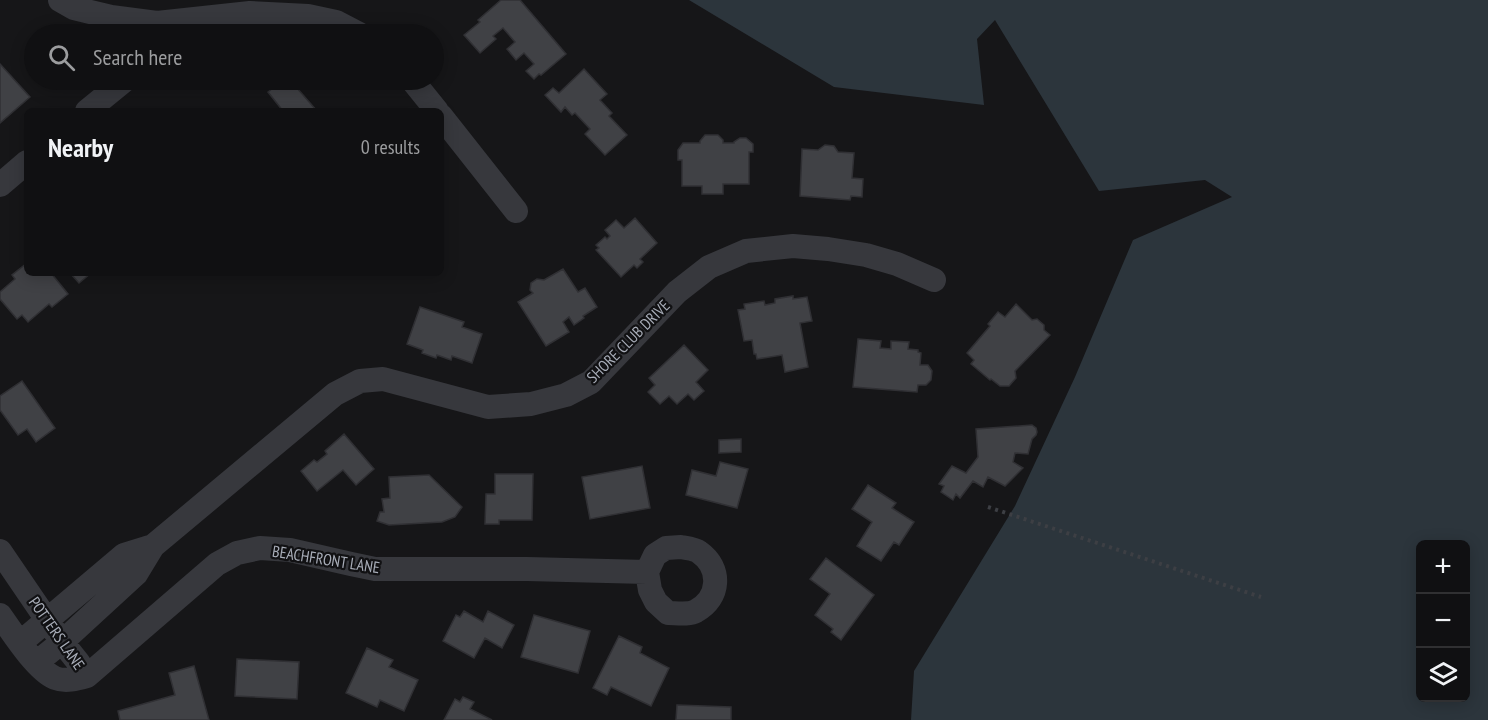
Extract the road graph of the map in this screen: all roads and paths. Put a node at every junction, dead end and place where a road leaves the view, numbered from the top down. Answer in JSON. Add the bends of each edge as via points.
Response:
{"nodes":[{"id":1,"x":60,"y":0,"type":"edge"},
{"id":2,"x":137,"y":24,"type":"edge"},
{"id":3,"x":185,"y":24,"type":"edge"},
{"id":4,"x":340,"y":24,"type":"edge"},
{"id":5,"x":113,"y":90,"type":"edge"},
{"id":6,"x":420,"y":90,"type":"edge"},
{"id":7,"x":91,"y":108,"type":"edge"},
{"id":8,"x":435,"y":108,"type":"edge"},
{"id":9,"x":444,"y":120,"type":"edge"},
{"id":10,"x":24,"y":165,"type":"edge"},
{"id":11,"x":0,"y":185,"type":"edge"},
{"id":12,"x":516,"y":211,"type":"dead end"},
{"id":13,"x":934,"y":280,"type":"dead end"},
{"id":14,"x":988,"y":507,"type":"dead end"},
{"id":15,"x":153,"y":546,"type":"junction"},
{"id":16,"x":0,"y":551,"type":"edge"},
{"id":17,"x":647,"y":572,"type":"dead end"},
{"id":18,"x":1261,"y":597,"type":"dead end"},
{"id":19,"x":0,"y":615,"type":"edge"},
{"id":20,"x":47,"y":620,"type":"junction"},
{"id":21,"x":62,"y":642,"type":"junction"},
{"id":22,"x":20,"y":643,"type":"junction"},
{"id":23,"x":36,"y":663,"type":"junction"},
{"id":24,"x":87,"y":676,"type":"junction"}],
"edges":[{"from":1,"to":2,"type":"street","via":[[74,8]]},
{"from":3,"to":4,"type":"street","via":[[250,13],[308,16]]},
{"from":5,"to":7,"type":"street"},
{"from":6,"to":8,"type":"street"},
{"from":9,"to":12,"type":"street"},
{"from":10,"to":11,"type":"street"},
{"from":13,"to":15,"type":"street","name":"SHORE CLUB DRIVE","via":[[897,264],[828,249],[793,246],[746,251],[709,267],[677,292],[591,382],[566,395],[531,404],[488,407],[383,379],[360,381],[335,394]]},
{"from":14,"to":18,"type":"path"},
{"from":15,"to":20,"type":"street","name":"SHORE CLUB DRIVE","via":[[124,555]]},
{"from":15,"to":21,"type":"street","name":"SHORE CLUB DRIVE","via":[[136,574]]},
{"from":16,"to":20,"type":"street","name":"POTTERS LANE"},
{"from":17,"to":24,"type":"street","name":"BEACHFRONT LANE","via":[[375,568],[290,550],[260,548],[237,553],[218,564]]},
{"from":19,"to":22,"type":"street","name":"POTTERS LANE"},
{"from":20,"to":21,"type":"street","name":"POTTERS LANE"},
{"from":20,"to":22,"type":"street","name":"SHORE CLUB DRIVE"},
{"from":21,"to":23,"type":"street","name":"SHORE CLUB DRIVE"},
{"from":21,"to":24,"type":"street","name":"POTTERS LANE"},
{"from":22,"to":23,"type":"street","name":"POTTERS LANE"},
{"from":23,"to":24,"type":"street","name":"POTTERS LANE","via":[[57,679]]}]}
